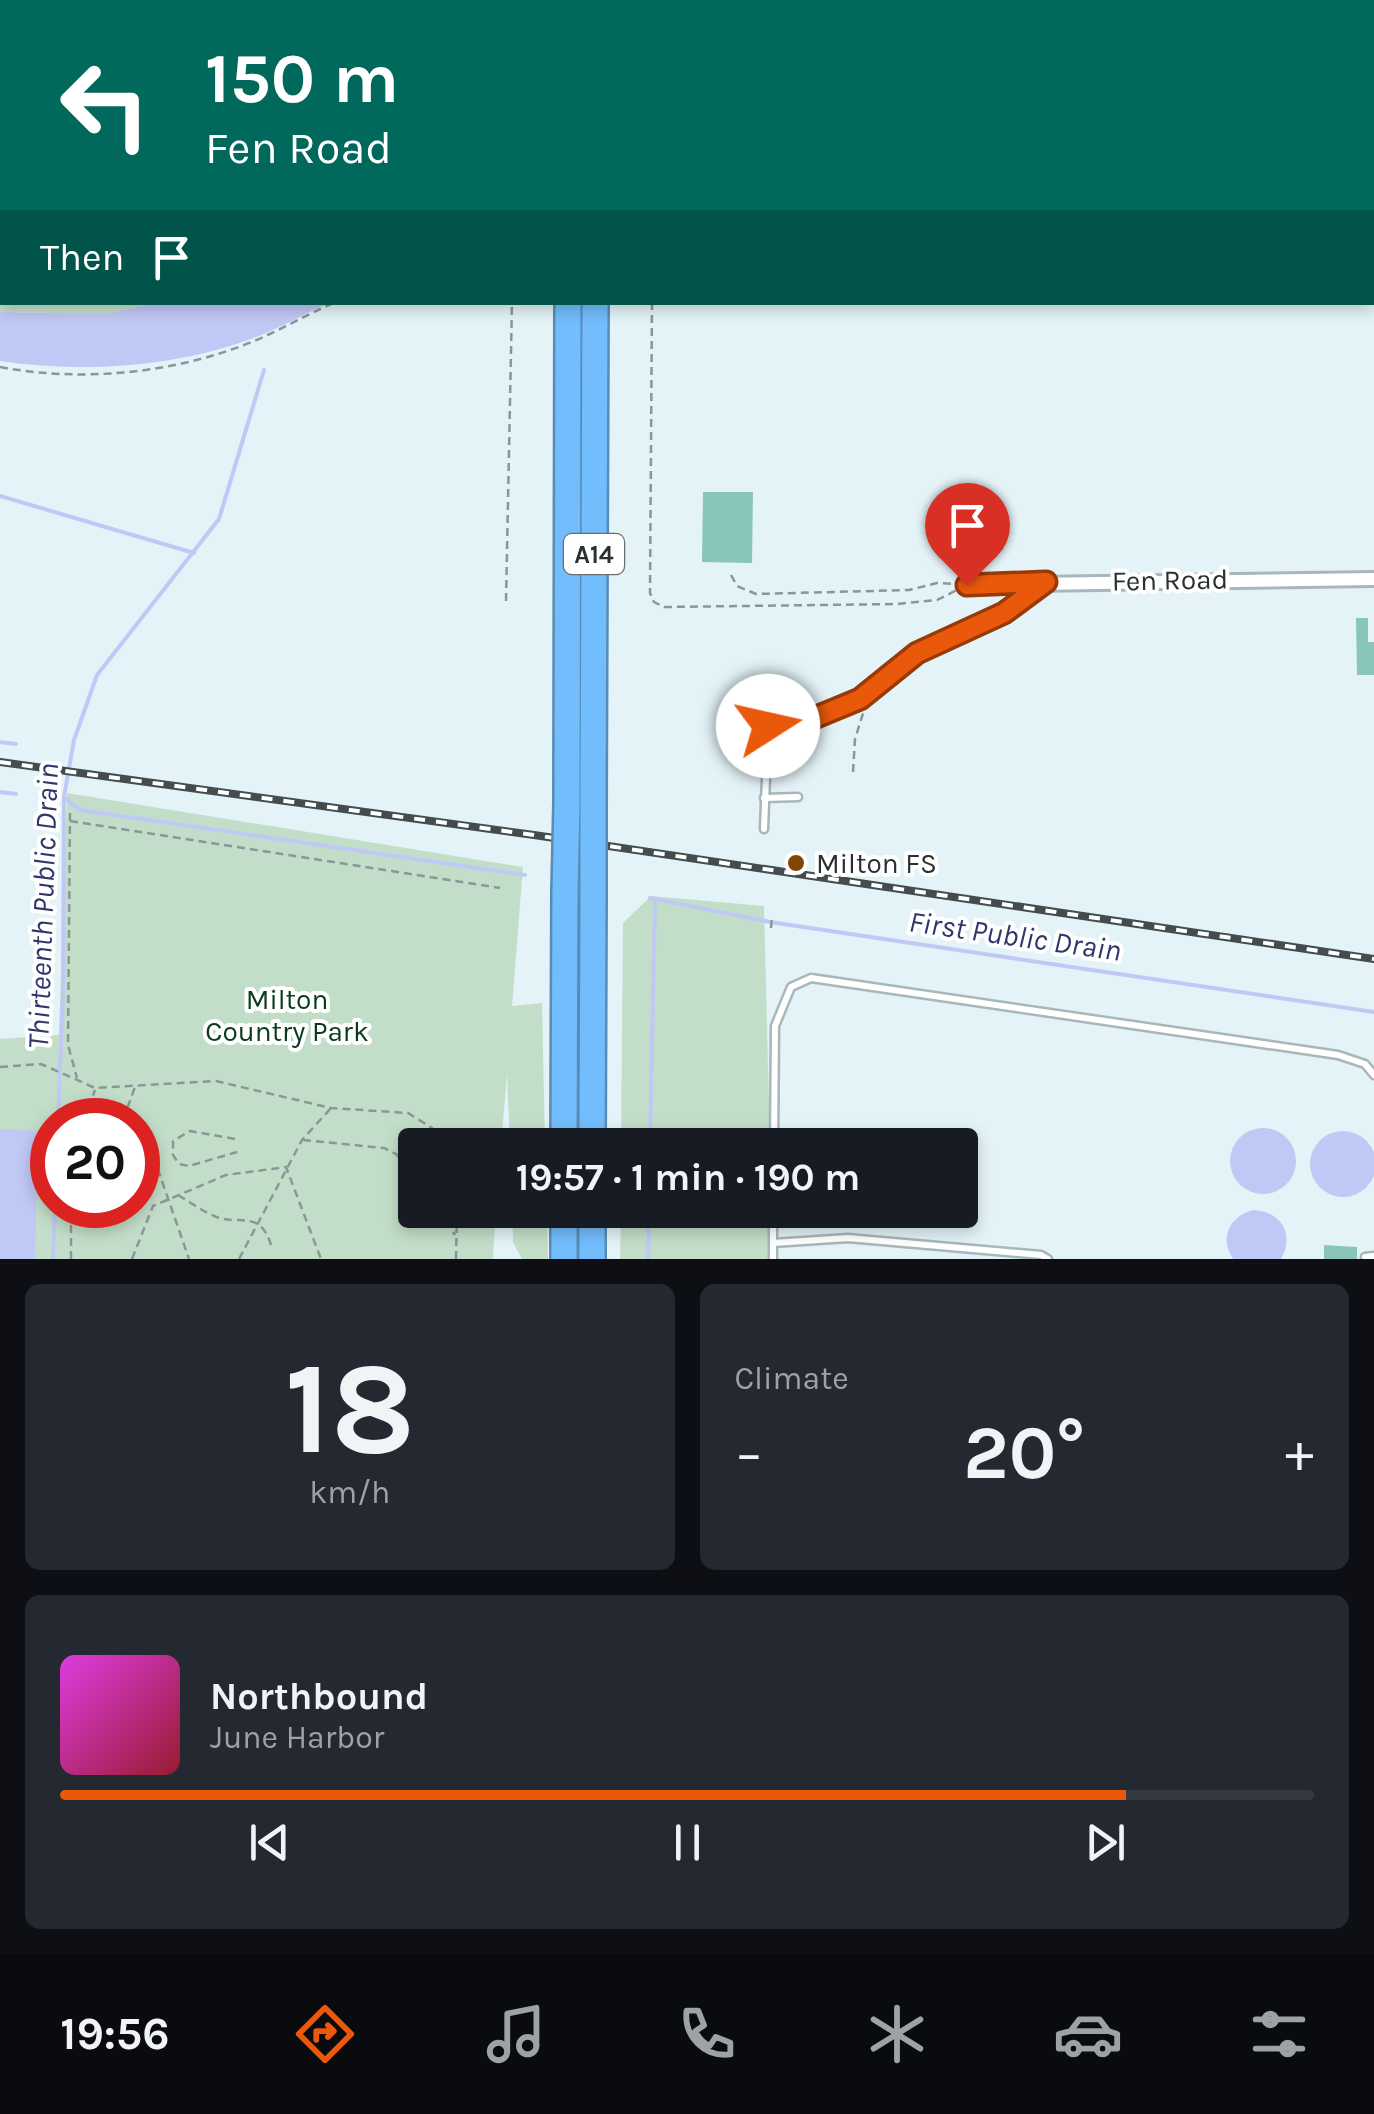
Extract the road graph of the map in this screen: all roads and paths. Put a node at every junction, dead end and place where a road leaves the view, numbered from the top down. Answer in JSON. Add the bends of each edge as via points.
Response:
{"nodes":[{"id":1,"x":330,"y":305,"type":"edge"},
{"id":2,"x":512,"y":305,"type":"edge"},
{"id":3,"x":568,"y":305,"type":"edge"},
{"id":4,"x":594,"y":305,"type":"edge"},
{"id":5,"x":652,"y":305,"type":"edge"},
{"id":6,"x":0,"y":367,"type":"edge"},
{"id":7,"x":731,"y":575,"type":"dead end"},
{"id":8,"x":1374,"y":579,"type":"edge"},
{"id":9,"x":1046,"y":582,"type":"junction"},
{"id":10,"x":967,"y":585,"type":"junction"},
{"id":11,"x":506,"y":601,"type":"dead end"},
{"id":12,"x":871,"y":692,"type":"junction"},
{"id":13,"x":854,"y":772,"type":"dead end"},
{"id":14,"x":764,"y":798,"type":"junction"},
{"id":15,"x":798,"y":798,"type":"dead end"},
{"id":16,"x":580,"y":804,"type":"junction"},
{"id":17,"x":70,"y":813,"type":"dead end"},
{"id":18,"x":70,"y":821,"type":"junction"},
{"id":19,"x":764,"y":829,"type":"dead end"},
{"id":20,"x":500,"y":888,"type":"dead end"},
{"id":21,"x":772,"y":916,"type":"dead end"},
{"id":22,"x":771,"y":928,"type":"dead end"},
{"id":23,"x":0,"y":1067,"type":"edge"},
{"id":24,"x":1374,"y":1075,"type":"edge"},
{"id":25,"x":78,"y":1080,"type":"junction"},
{"id":26,"x":135,"y":1086,"type":"junction"},
{"id":27,"x":95,"y":1088,"type":"junction"},
{"id":28,"x":92,"y":1098,"type":"edge"},
{"id":29,"x":131,"y":1098,"type":"edge"},
{"id":30,"x":331,"y":1108,"type":"junction"},
{"id":31,"x":432,"y":1128,"type":"edge"},
{"id":32,"x":564,"y":1128,"type":"edge"},
{"id":33,"x":592,"y":1128,"type":"edge"},
{"id":34,"x":774,"y":1128,"type":"edge"},
{"id":35,"x":235,"y":1139,"type":"dead end"},
{"id":36,"x":302,"y":1140,"type":"junction"},
{"id":37,"x":237,"y":1152,"type":"dead end"},
{"id":38,"x":398,"y":1156,"type":"edge"},
{"id":39,"x":286,"y":1168,"type":"junction"},
{"id":40,"x":160,"y":1175,"type":"edge"},
{"id":41,"x":177,"y":1194,"type":"junction"},
{"id":42,"x":168,"y":1198,"type":"junction"},
{"id":43,"x":258,"y":1224,"type":"junction"},
{"id":44,"x":71,"y":1228,"type":"edge"},
{"id":45,"x":451,"y":1228,"type":"edge"},
{"id":46,"x":456,"y":1228,"type":"edge"},
{"id":47,"x":564,"y":1228,"type":"edge"},
{"id":48,"x":592,"y":1228,"type":"edge"},
{"id":49,"x":772,"y":1228,"type":"edge"},
{"id":50,"x":456,"y":1236,"type":"junction"},
{"id":51,"x":772,"y":1244,"type":"junction"},
{"id":52,"x":272,"y":1250,"type":"dead end"},
{"id":53,"x":1374,"y":1256,"type":"edge"},
{"id":54,"x":1364,"y":1257,"type":"edge"},
{"id":55,"x":71,"y":1259,"type":"edge"},
{"id":56,"x":132,"y":1259,"type":"edge"},
{"id":57,"x":189,"y":1259,"type":"edge"},
{"id":58,"x":239,"y":1259,"type":"edge"},
{"id":59,"x":321,"y":1259,"type":"edge"},
{"id":60,"x":456,"y":1259,"type":"edge"},
{"id":61,"x":564,"y":1259,"type":"edge"},
{"id":62,"x":592,"y":1259,"type":"edge"},
{"id":63,"x":772,"y":1259,"type":"edge"},
{"id":64,"x":1048,"y":1259,"type":"edge"}],
"edges":[{"from":1,"to":6,"type":"path","via":[[245,345],[186,363],[114,374]]},
{"from":2,"to":11,"type":"path"},
{"from":3,"to":16,"type":"highway","number":"A14"},
{"from":4,"to":16,"type":"highway","number":"A14"},
{"from":5,"to":10,"type":"path","via":[[654,602],[897,604],[937,600]]},
{"from":7,"to":10,"type":"path","via":[[756,594]]},
{"from":8,"to":9,"type":"street","name":"Fen Road"},
{"from":9,"to":10,"type":"street","name":"Fen Road"},
{"from":9,"to":12,"type":"lane","via":[[1004,613],[917,653]]},
{"from":12,"to":13,"type":"path"},
{"from":12,"to":14,"type":"lane","via":[[814,718],[768,726]]},
{"from":14,"to":15,"type":"lane"},
{"from":14,"to":19,"type":"lane"},
{"from":16,"to":32,"type":"highway","number":"A14","bridge":true,"via":[[566,891]]},
{"from":16,"to":33,"type":"highway","number":"A14","bridge":true,"via":[[593,898]]},
{"from":17,"to":18,"type":"path"},
{"from":18,"to":20,"type":"path"},
{"from":18,"to":25,"type":"path","via":[[68,1045]]},
{"from":21,"to":22,"type":"path"},
{"from":23,"to":25,"type":"path","via":[[40,1064]]},
{"from":24,"to":34,"type":"lane","via":[[1365,1064],[1338,1055],[811,978],[790,987],[775,1026]]},
{"from":25,"to":27,"type":"path"},
{"from":26,"to":27,"type":"path"},
{"from":26,"to":29,"type":"path"},
{"from":26,"to":30,"type":"path","via":[[216,1080]]},
{"from":27,"to":28,"type":"path"},
{"from":30,"to":31,"type":"path","via":[[408,1113]]},
{"from":30,"to":36,"type":"path"},
{"from":35,"to":37,"type":"path","via":[[190,1132],[173,1142],[173,1155],[189,1166]]},
{"from":36,"to":38,"type":"path","via":[[384,1148]]},
{"from":36,"to":39,"type":"path"},
{"from":39,"to":41,"type":"path","via":[[226,1176]]},
{"from":39,"to":43,"type":"path"},
{"from":39,"to":59,"type":"path"},
{"from":40,"to":42,"type":"path"},
{"from":41,"to":42,"type":"path"},
{"from":41,"to":43,"type":"path","via":[[218,1219]]},
{"from":42,"to":56,"type":"path","via":[[153,1206]]},
{"from":42,"to":57,"type":"path"},
{"from":43,"to":52,"type":"path"},
{"from":43,"to":58,"type":"path"},
{"from":44,"to":55,"type":"path"},
{"from":45,"to":50,"type":"path"},
{"from":46,"to":50,"type":"path"},
{"from":47,"to":61,"type":"highway"},
{"from":48,"to":62,"type":"highway"},
{"from":49,"to":51,"type":"lane"},
{"from":50,"to":60,"type":"path"},
{"from":51,"to":63,"type":"lane"},
{"from":51,"to":64,"type":"lane","via":[[848,1238]]},
{"from":53,"to":54,"type":"lane"}]}
